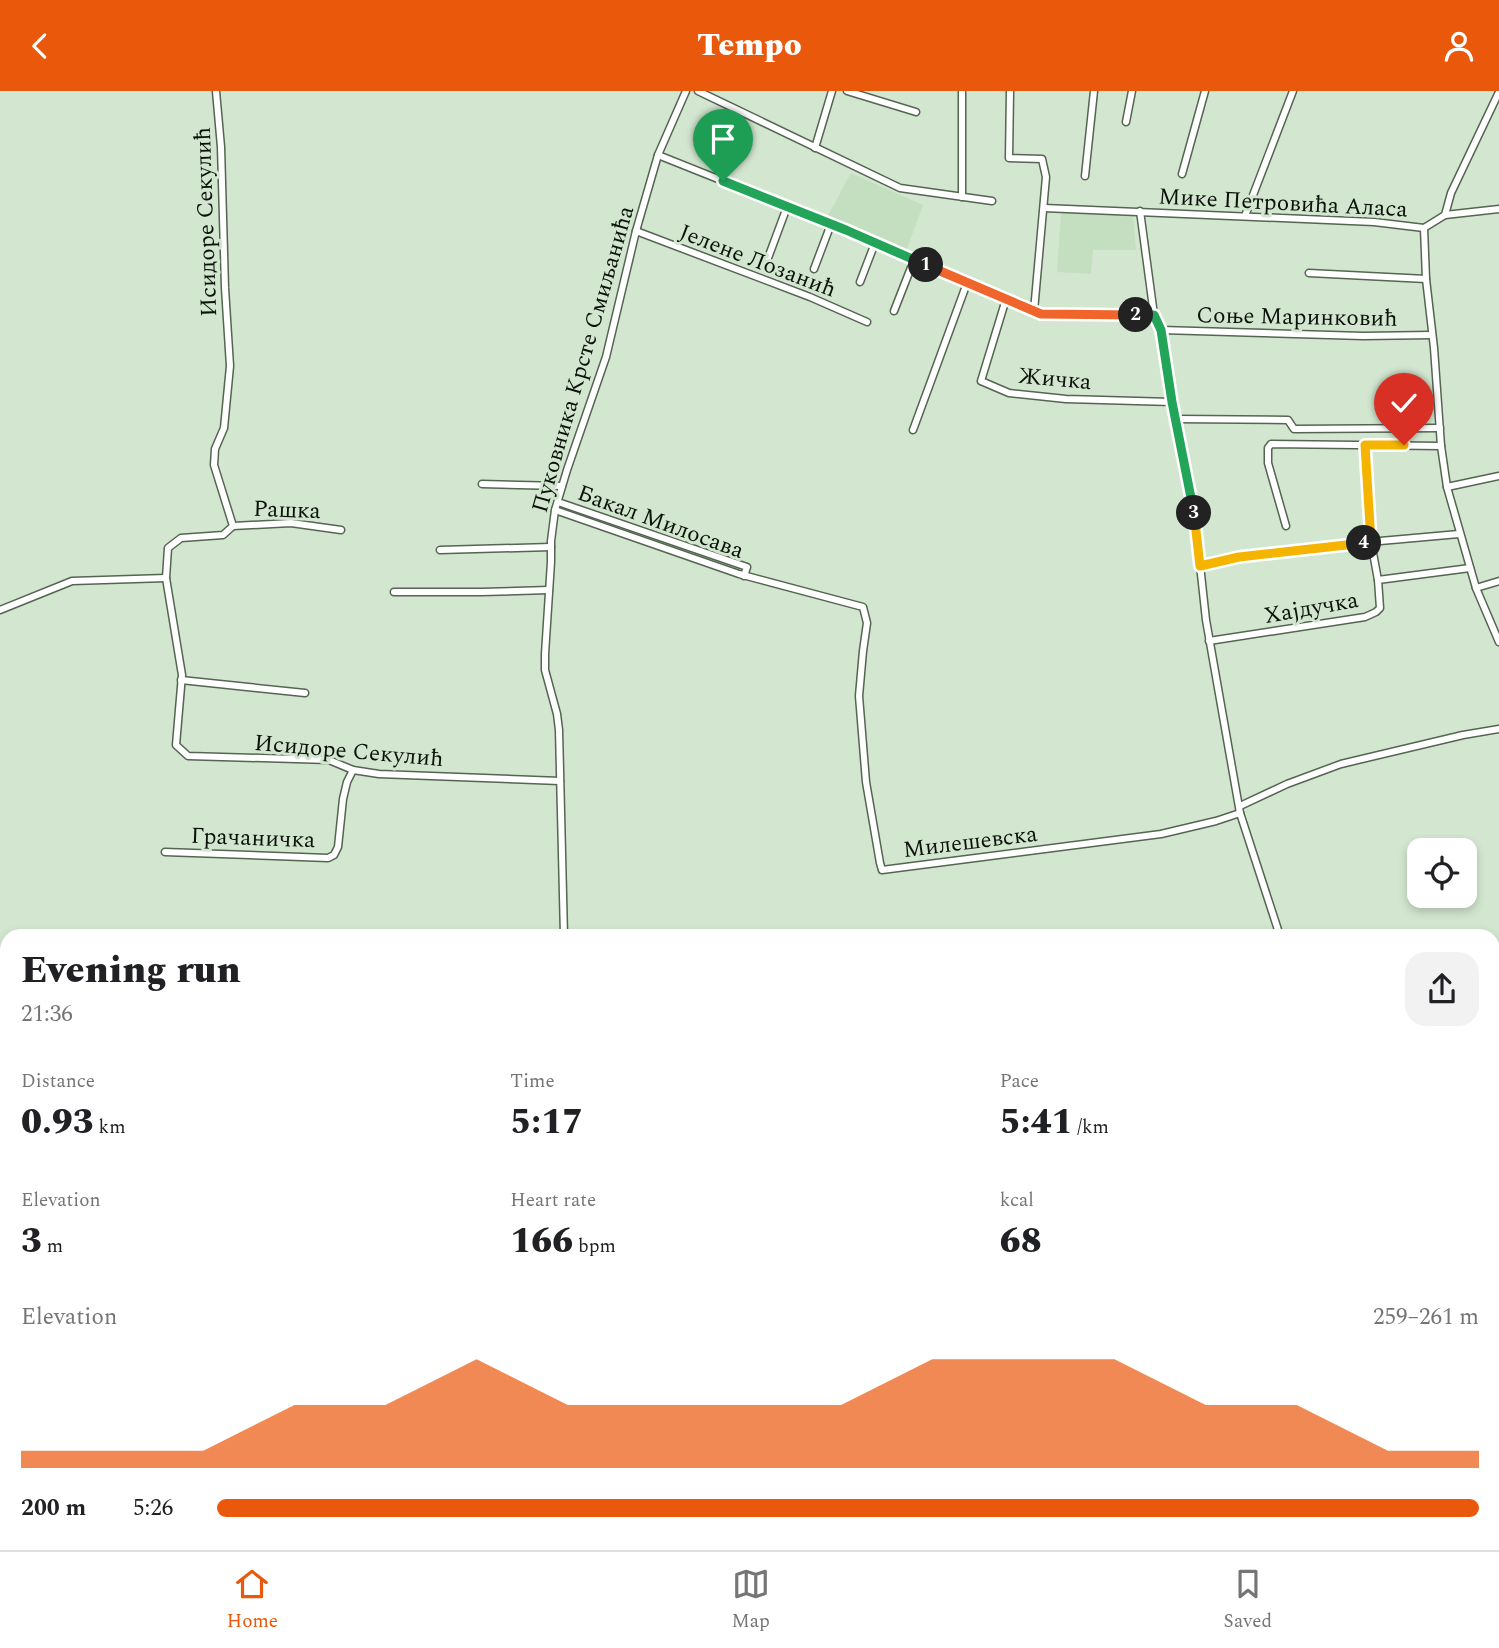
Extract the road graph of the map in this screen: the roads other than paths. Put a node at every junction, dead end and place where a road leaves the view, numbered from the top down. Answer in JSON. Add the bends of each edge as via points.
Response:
{"nodes":[{"id":1,"x":216,"y":91,"type":"edge"},
{"id":2,"x":686,"y":91,"type":"edge"},
{"id":3,"x":698,"y":91,"type":"edge"},
{"id":4,"x":832,"y":91,"type":"edge"},
{"id":5,"x":847,"y":91,"type":"edge"},
{"id":6,"x":962,"y":91,"type":"edge"},
{"id":7,"x":1010,"y":91,"type":"edge"},
{"id":8,"x":1094,"y":91,"type":"edge"},
{"id":9,"x":1132,"y":91,"type":"edge"},
{"id":10,"x":1205,"y":91,"type":"edge"},
{"id":11,"x":1293,"y":91,"type":"edge"},
{"id":12,"x":1499,"y":92,"type":"edge"},
{"id":13,"x":916,"y":112,"type":"dead end"},
{"id":14,"x":1126,"y":122,"type":"dead end"},
{"id":15,"x":815,"y":148,"type":"junction"},
{"id":16,"x":658,"y":155,"type":"junction"},
{"id":17,"x":1182,"y":174,"type":"dead end"},
{"id":18,"x":1085,"y":176,"type":"dead end"},
{"id":19,"x":962,"y":197,"type":"junction"},
{"id":20,"x":992,"y":201,"type":"dead end"},
{"id":21,"x":787,"y":207,"type":"junction"},
{"id":22,"x":1044,"y":208,"type":"junction"},
{"id":23,"x":1499,"y":209,"type":"edge"},
{"id":24,"x":1140,"y":211,"type":"junction"},
{"id":25,"x":1445,"y":215,"type":"junction"},
{"id":26,"x":1245,"y":216,"type":"junction"},
{"id":27,"x":831,"y":224,"type":"junction"},
{"id":28,"x":1424,"y":228,"type":"junction"},
{"id":29,"x":636,"y":231,"type":"junction"},
{"id":30,"x":875,"y":243,"type":"junction"},
{"id":31,"x":768,"y":258,"type":"dead end"},
{"id":32,"x":914,"y":260,"type":"junction"},
{"id":33,"x":814,"y":269,"type":"dead end"},
{"id":34,"x":1309,"y":273,"type":"dead end"},
{"id":35,"x":1426,"y":279,"type":"junction"},
{"id":36,"x":860,"y":282,"type":"dead end"},
{"id":37,"x":967,"y":283,"type":"junction"},
{"id":38,"x":1006,"y":299,"type":"junction"},
{"id":39,"x":1034,"y":310,"type":"junction"},
{"id":40,"x":894,"y":311,"type":"dead end"},
{"id":41,"x":1154,"y":315,"type":"junction"},
{"id":42,"x":867,"y":323,"type":"dead end"},
{"id":43,"x":1161,"y":330,"type":"junction"},
{"id":44,"x":1432,"y":335,"type":"junction"},
{"id":45,"x":1172,"y":402,"type":"junction"},
{"id":46,"x":1175,"y":419,"type":"junction"},
{"id":47,"x":1440,"y":428,"type":"junction"},
{"id":48,"x":913,"y":430,"type":"dead end"},
{"id":49,"x":1365,"y":445,"type":"junction"},
{"id":50,"x":1441,"y":446,"type":"junction"},
{"id":51,"x":1499,"y":476,"type":"edge"},
{"id":52,"x":482,"y":484,"type":"dead end"},
{"id":53,"x":562,"y":486,"type":"junction"},
{"id":54,"x":1447,"y":487,"type":"junction"},
{"id":55,"x":558,"y":502,"type":"junction"},
{"id":56,"x":555,"y":510,"type":"junction"},
{"id":57,"x":233,"y":526,"type":"junction"},
{"id":58,"x":1286,"y":526,"type":"dead end"},
{"id":59,"x":341,"y":530,"type":"dead end"},
{"id":60,"x":1459,"y":534,"type":"junction"},
{"id":61,"x":1371,"y":542,"type":"junction"},
{"id":62,"x":551,"y":547,"type":"junction"},
{"id":63,"x":440,"y":550,"type":"dead end"},
{"id":64,"x":1200,"y":566,"type":"junction"},
{"id":65,"x":1470,"y":568,"type":"junction"},
{"id":66,"x":744,"y":576,"type":"junction"},
{"id":67,"x":166,"y":578,"type":"junction"},
{"id":68,"x":1378,"y":580,"type":"junction"},
{"id":69,"x":1499,"y":582,"type":"edge"},
{"id":70,"x":1476,"y":588,"type":"junction"},
{"id":71,"x":549,"y":590,"type":"junction"},
{"id":72,"x":394,"y":592,"type":"dead end"},
{"id":73,"x":863,"y":607,"type":"joint"},
{"id":74,"x":0,"y":610,"type":"edge"},
{"id":75,"x":1209,"y":642,"type":"junction"},
{"id":76,"x":1499,"y":642,"type":"edge"},
{"id":77,"x":181,"y":680,"type":"junction"},
{"id":78,"x":304,"y":694,"type":"dead end"},
{"id":79,"x":1499,"y":729,"type":"edge"},
{"id":80,"x":353,"y":770,"type":"junction"},
{"id":81,"x":560,"y":781,"type":"junction"},
{"id":82,"x":1240,"y":809,"type":"junction"},
{"id":83,"x":165,"y":852,"type":"dead end"},
{"id":84,"x":564,"y":929,"type":"edge"},
{"id":85,"x":1278,"y":929,"type":"edge"}],
"edges":[{"from":1,"to":57,"type":"street","name":"Исидоре Секулић","via":[[230,366],[224,428],[214,465]]},
{"from":2,"to":16,"type":"street","name":"Пуковника Крсте Смиљанића"},
{"from":3,"to":15,"type":"street"},
{"from":4,"to":15,"type":"street"},
{"from":5,"to":13,"type":"street"},
{"from":6,"to":19,"type":"street"},
{"from":7,"to":22,"type":"street","via":[[1009,158],[1042,159]]},
{"from":8,"to":18,"type":"street"},
{"from":9,"to":14,"type":"street"},
{"from":10,"to":17,"type":"street"},
{"from":11,"to":26,"type":"street"},
{"from":12,"to":25,"type":"street"},
{"from":15,"to":19,"type":"street","via":[[900,188]]},
{"from":16,"to":21,"type":"street"},
{"from":16,"to":29,"type":"street","name":"Пуковника Крсте Смиљанића"},
{"from":19,"to":20,"type":"street"},
{"from":21,"to":27,"type":"street"},
{"from":21,"to":31,"type":"street"},
{"from":22,"to":24,"type":"street","name":"Мике Петровића Аласа"},
{"from":22,"to":39,"type":"street"},
{"from":23,"to":25,"type":"street"},
{"from":24,"to":26,"type":"street","name":"Мике Петровића Аласа"},
{"from":24,"to":41,"type":"street"},
{"from":25,"to":28,"type":"street"},
{"from":26,"to":28,"type":"street","name":"Мике Петровића Аласа"},
{"from":27,"to":30,"type":"street"},
{"from":27,"to":33,"type":"street"},
{"from":28,"to":35,"type":"street"},
{"from":29,"to":42,"type":"street","name":"Јелене Лозанић"},
{"from":29,"to":53,"type":"street","name":"Пуковника Крсте Смиљанића","via":[[606,357]]},
{"from":30,"to":32,"type":"street"},
{"from":30,"to":36,"type":"street"},
{"from":32,"to":37,"type":"street"},
{"from":32,"to":40,"type":"street"},
{"from":34,"to":35,"type":"street"},
{"from":35,"to":44,"type":"street"},
{"from":37,"to":38,"type":"street"},
{"from":37,"to":48,"type":"street"},
{"from":38,"to":39,"type":"street"},
{"from":38,"to":45,"type":"street","name":"Жичка","via":[[982,381],[1009,393]]},
{"from":39,"to":41,"type":"street","via":[[1041,314]]},
{"from":41,"to":43,"type":"street"},
{"from":43,"to":44,"type":"street","name":"Соње Маринковић"},
{"from":43,"to":45,"type":"street"},
{"from":44,"to":47,"type":"street"},
{"from":45,"to":46,"type":"street"},
{"from":46,"to":47,"type":"street","via":[[1288,420],[1294,429]]},
{"from":46,"to":64,"type":"street"},
{"from":47,"to":50,"type":"street"},
{"from":49,"to":50,"type":"street"},
{"from":49,"to":58,"type":"street","via":[[1271,444],[1268,463]]},
{"from":49,"to":61,"type":"street"},
{"from":50,"to":54,"type":"street"},
{"from":51,"to":54,"type":"street"},
{"from":52,"to":53,"type":"street"},
{"from":53,"to":55,"type":"street","name":"Пуковника Крсте Смиљанића"},
{"from":54,"to":60,"type":"street"},
{"from":55,"to":56,"type":"street","name":"Пуковника Крсте Смиљанића"},
{"from":55,"to":66,"type":"street","name":"Бакал Милосава","via":[[747,567]]},
{"from":56,"to":62,"type":"street","name":"Пуковника Крсте Смиљанића"},
{"from":56,"to":66,"type":"street","name":"Бакал Милосава"},
{"from":57,"to":59,"type":"street","name":"Рашка","via":[[291,523]]},
{"from":57,"to":67,"type":"street","name":"Исидоре Секулић","via":[[223,535],[181,538],[174,543],[168,548]]},
{"from":60,"to":61,"type":"street"},
{"from":60,"to":65,"type":"street"},
{"from":61,"to":64,"type":"street"},
{"from":61,"to":68,"type":"street"},
{"from":62,"to":63,"type":"street"},
{"from":62,"to":71,"type":"street","name":"Пуковника Крсте Смиљанића"},
{"from":64,"to":75,"type":"street"},
{"from":65,"to":68,"type":"street","name":"Хајдучка"},
{"from":65,"to":70,"type":"street"},
{"from":66,"to":73,"type":"street","name":"Бакал Милосава"},
{"from":67,"to":74,"type":"street","via":[[72,581]]},
{"from":67,"to":77,"type":"street","name":"Исидоре Секулић"},
{"from":68,"to":75,"type":"street","name":"Хајдучка","via":[[1380,608],[1372,615]]},
{"from":69,"to":70,"type":"street"},
{"from":70,"to":76,"type":"street"},
{"from":71,"to":72,"type":"street"},
{"from":71,"to":81,"type":"street","name":"Пуковника Крсте Смиљанића","via":[[545,670],[559,730]]},
{"from":73,"to":82,"type":"street","name":"Милешевска","via":[[867,623],[859,696],[866,782],[882,870],[1161,834],[1216,821]]},
{"from":75,"to":82,"type":"street"},
{"from":77,"to":78,"type":"street"},
{"from":77,"to":80,"type":"street","name":"Исидоре Секулић","via":[[176,745],[188,755],[329,760]]},
{"from":79,"to":82,"type":"street","via":[[1341,764],[1287,784]]},
{"from":80,"to":81,"type":"street","name":"Исидоре Секулић","via":[[379,775]]},
{"from":80,"to":83,"type":"street","name":"Грачаничка","via":[[343,799],[338,847],[328,858]]},
{"from":81,"to":84,"type":"street","name":"Пуковника Крсте Смиљанића"},
{"from":82,"to":85,"type":"street"}]}
